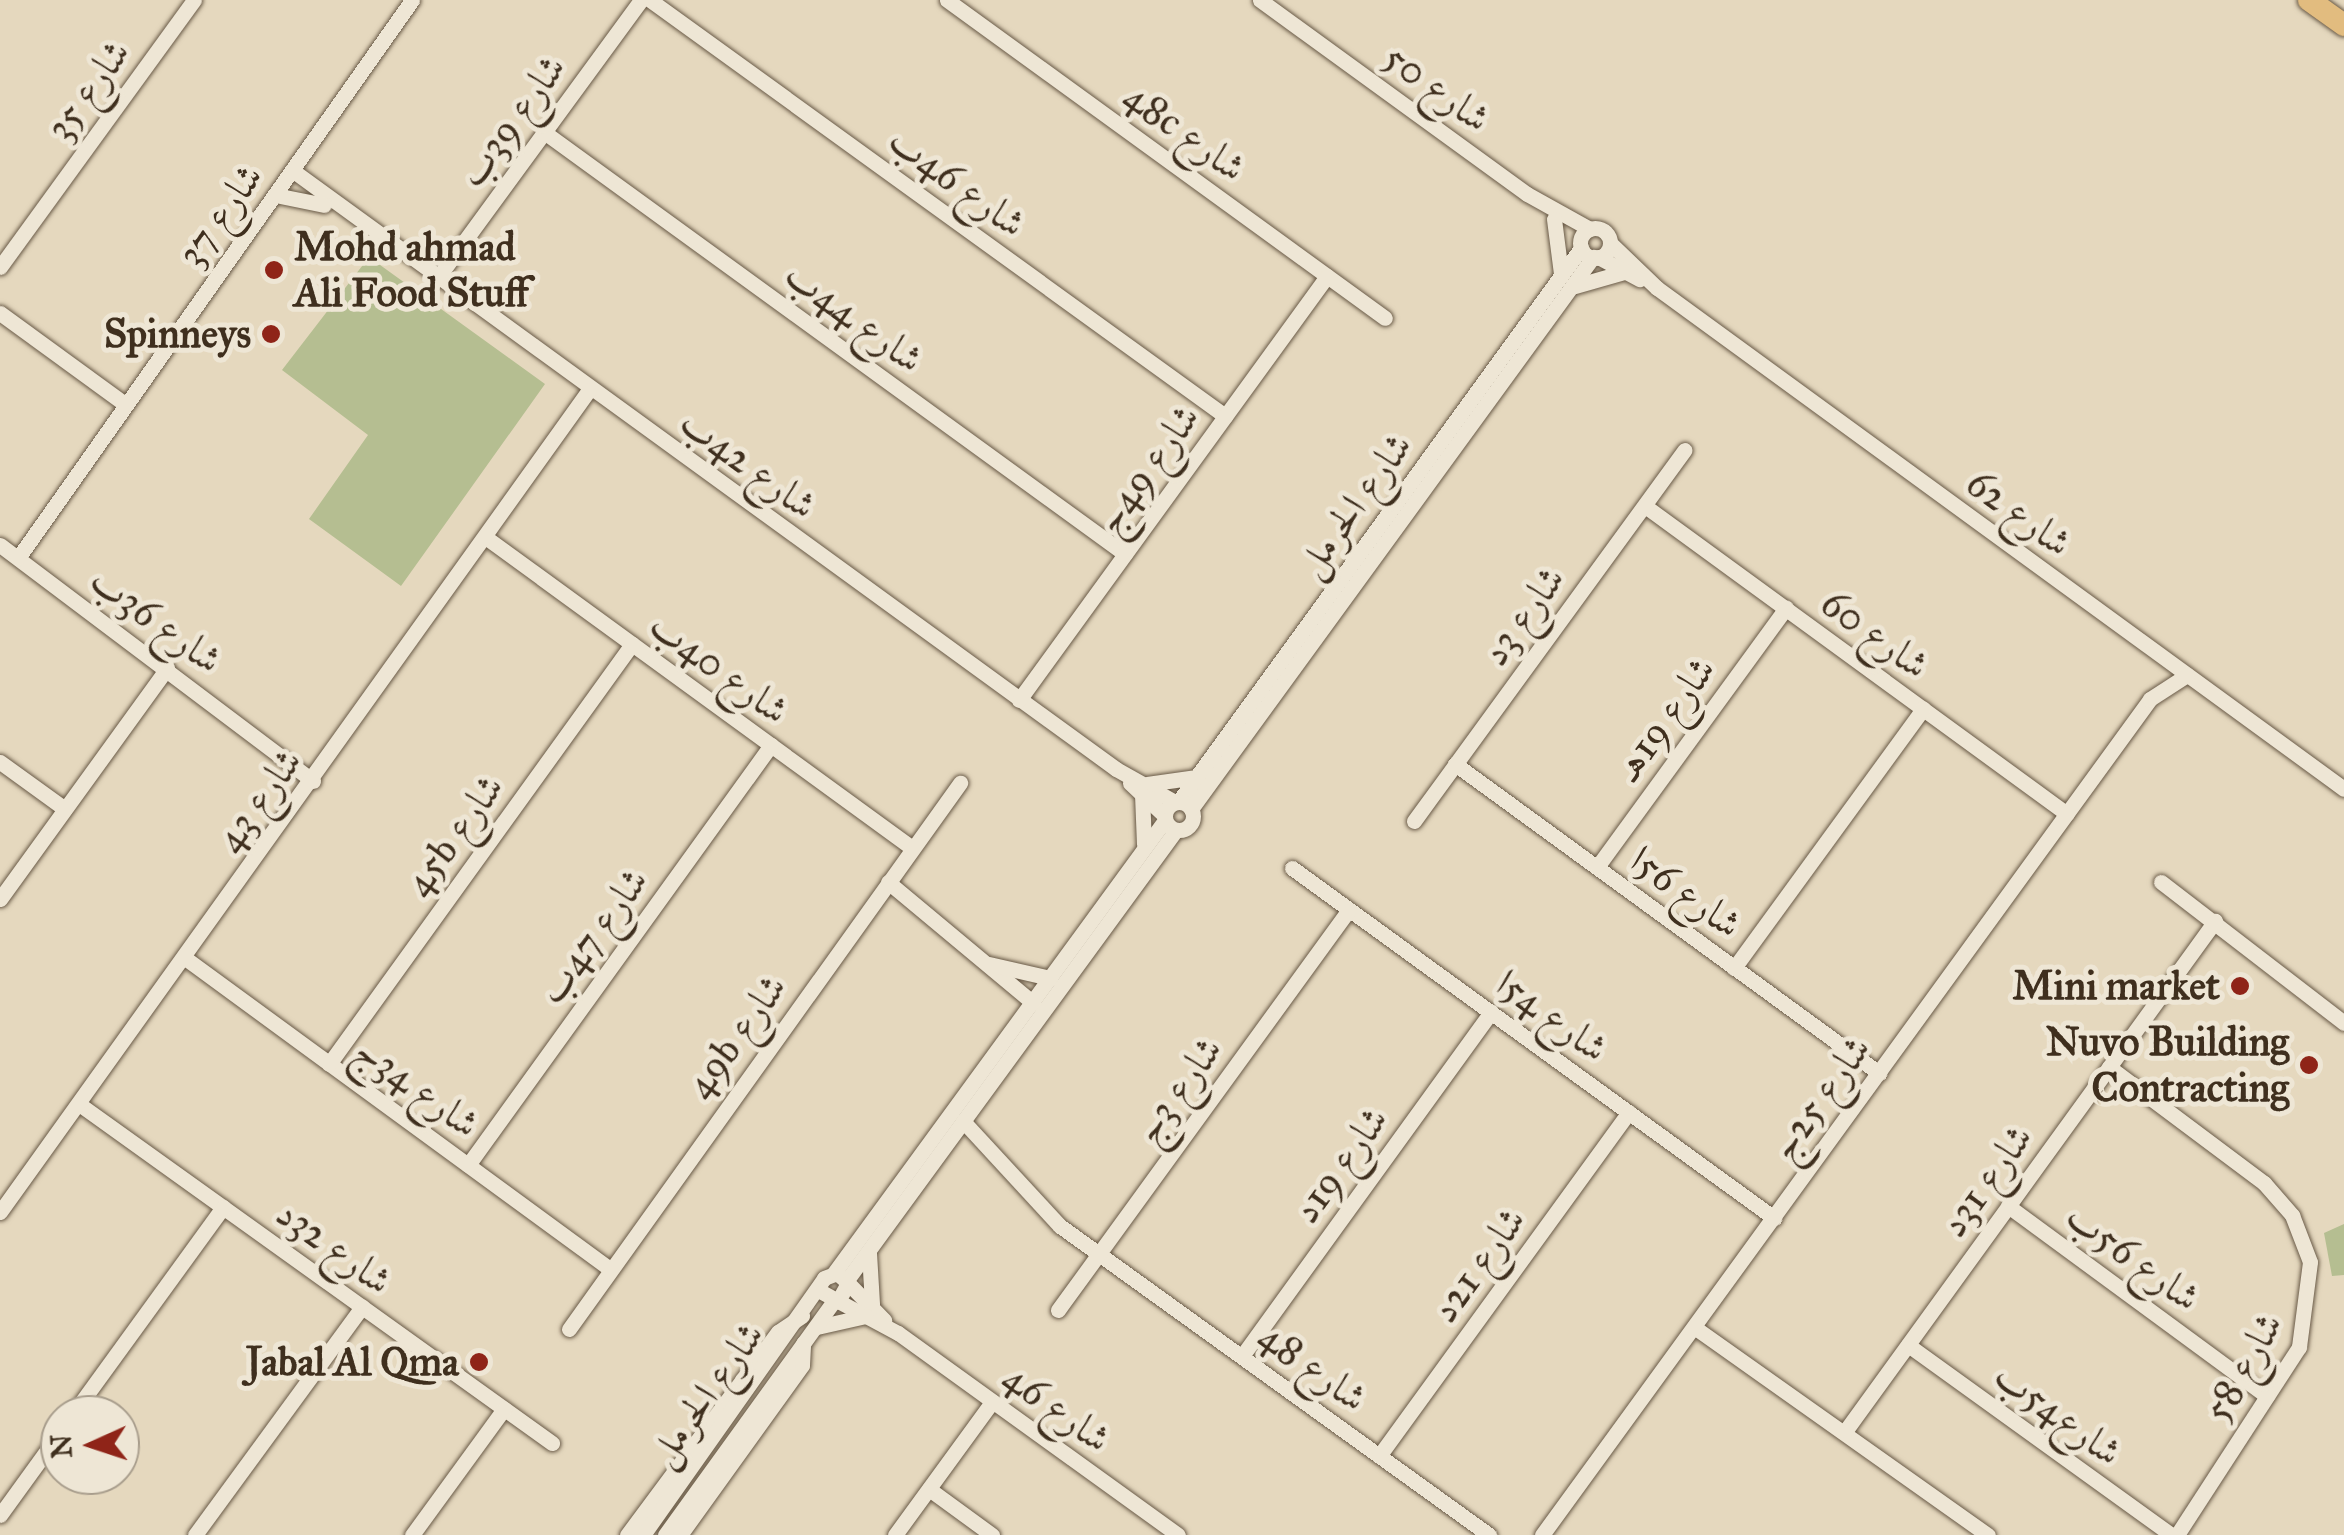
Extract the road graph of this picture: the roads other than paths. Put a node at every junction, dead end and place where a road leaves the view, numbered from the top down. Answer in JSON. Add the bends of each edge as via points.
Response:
{"nodes":[{"id":1,"x":194,"y":0,"type":"edge"},
{"id":2,"x":412,"y":0,"type":"edge"},
{"id":3,"x":640,"y":0,"type":"edge"},
{"id":4,"x":650,"y":0,"type":"edge"},
{"id":5,"x":947,"y":0,"type":"edge"},
{"id":6,"x":1260,"y":0,"type":"edge"},
{"id":7,"x":2309,"y":0,"type":"edge"},
{"id":8,"x":2344,"y":25,"type":"edge"},
{"id":9,"x":544,"y":132,"type":"junction"},
{"id":10,"x":292,"y":170,"type":"junction"},
{"id":11,"x":1527,"y":194,"type":"junction"},
{"id":12,"x":274,"y":195,"type":"junction"},
{"id":13,"x":341,"y":213,"type":"junction"},
{"id":14,"x":1554,"y":220,"type":"junction"},
{"id":15,"x":1610,"y":243,"type":"junction"},
{"id":16,"x":1589,"y":246,"type":"junction"},
{"id":17,"x":0,"y":267,"type":"edge"},
{"id":18,"x":1627,"y":272,"type":"junction"},
{"id":19,"x":1327,"y":276,"type":"junction"},
{"id":20,"x":436,"y":280,"type":"junction"},
{"id":21,"x":1566,"y":281,"type":"junction"},
{"id":22,"x":1657,"y":288,"type":"junction"},
{"id":23,"x":0,"y":313,"type":"edge"},
{"id":24,"x":1384,"y":318,"type":"dead end"},
{"id":25,"x":595,"y":395,"type":"junction"},
{"id":26,"x":122,"y":402,"type":"junction"},
{"id":27,"x":1225,"y":416,"type":"junction"},
{"id":28,"x":1686,"y":450,"type":"dead end"},
{"id":29,"x":1645,"y":506,"type":"junction"},
{"id":30,"x":488,"y":539,"type":"junction"},
{"id":31,"x":8,"y":551,"type":"edge"},
{"id":32,"x":1125,"y":554,"type":"junction"},
{"id":33,"x":1786,"y":608,"type":"junction"},
{"id":34,"x":632,"y":644,"type":"junction"},
{"id":35,"x":2158,"y":655,"type":"junction"},
{"id":36,"x":167,"y":668,"type":"junction"},
{"id":37,"x":2187,"y":676,"type":"junction"},
{"id":38,"x":2150,"y":699,"type":"junction"},
{"id":39,"x":1019,"y":700,"type":"junction"},
{"id":40,"x":1923,"y":709,"type":"junction"},
{"id":41,"x":770,"y":745,"type":"junction"},
{"id":42,"x":0,"y":762,"type":"edge"},
{"id":43,"x":1455,"y":764,"type":"junction"},
{"id":44,"x":1197,"y":776,"type":"junction"},
{"id":45,"x":316,"y":778,"type":"junction"},
{"id":46,"x":960,"y":783,"type":"dead end"},
{"id":47,"x":1143,"y":789,"type":"junction"},
{"id":48,"x":2344,"y":789,"type":"edge"},
{"id":49,"x":1182,"y":804,"type":"junction"},
{"id":50,"x":65,"y":809,"type":"junction"},
{"id":51,"x":2066,"y":814,"type":"junction"},
{"id":52,"x":1414,"y":821,"type":"dead end"},
{"id":53,"x":1168,"y":822,"type":"junction"},
{"id":54,"x":912,"y":848,"type":"junction"},
{"id":55,"x":1142,"y":852,"type":"junction"},
{"id":56,"x":1597,"y":867,"type":"junction"},
{"id":57,"x":1292,"y":868,"type":"dead end"},
{"id":58,"x":888,"y":882,"type":"junction"},
{"id":59,"x":2161,"y":882,"type":"dead end"},
{"id":60,"x":0,"y":899,"type":"edge"},
{"id":61,"x":1350,"y":910,"type":"junction"},
{"id":62,"x":2215,"y":922,"type":"junction"},
{"id":63,"x":184,"y":958,"type":"junction"},
{"id":64,"x":984,"y":963,"type":"junction"},
{"id":65,"x":1734,"y":968,"type":"junction"},
{"id":66,"x":1050,"y":978,"type":"junction"},
{"id":67,"x":1033,"y":1003,"type":"junction"},
{"id":68,"x":1491,"y":1012,"type":"junction"},
{"id":69,"x":2344,"y":1024,"type":"edge"},
{"id":70,"x":329,"y":1064,"type":"junction"},
{"id":71,"x":2109,"y":1067,"type":"junction"},
{"id":72,"x":1878,"y":1073,"type":"junction"},
{"id":73,"x":78,"y":1104,"type":"junction"},
{"id":74,"x":1629,"y":1112,"type":"junction"},
{"id":75,"x":963,"y":1121,"type":"junction"},
{"id":76,"x":468,"y":1165,"type":"junction"},
{"id":77,"x":6,"y":1189,"type":"edge"},
{"id":78,"x":2008,"y":1206,"type":"junction"},
{"id":79,"x":223,"y":1208,"type":"junction"},
{"id":80,"x":0,"y":1212,"type":"edge"},
{"id":81,"x":1774,"y":1218,"type":"junction"},
{"id":82,"x":870,"y":1248,"type":"junction"},
{"id":83,"x":1100,"y":1252,"type":"junction"},
{"id":84,"x":610,"y":1269,"type":"junction"},
{"id":85,"x":843,"y":1279,"type":"junction"},
{"id":86,"x":831,"y":1298,"type":"junction"},
{"id":87,"x":362,"y":1307,"type":"junction"},
{"id":88,"x":1058,"y":1310,"type":"dead end"},
{"id":89,"x":872,"y":1314,"type":"junction"},
{"id":90,"x":809,"y":1322,"type":"junction"},
{"id":91,"x":1697,"y":1322,"type":"junction"},
{"id":92,"x":569,"y":1328,"type":"dead end"},
{"id":93,"x":803,"y":1343,"type":"junction"},
{"id":94,"x":1908,"y":1344,"type":"junction"},
{"id":95,"x":1242,"y":1356,"type":"junction"},
{"id":96,"x":87,"y":1395,"type":"edge"},
{"id":97,"x":2267,"y":1396,"type":"junction"},
{"id":98,"x":992,"y":1402,"type":"junction"},
{"id":99,"x":504,"y":1409,"type":"junction"},
{"id":100,"x":1846,"y":1430,"type":"junction"},
{"id":101,"x":552,"y":1443,"type":"dead end"},
{"id":102,"x":1379,"y":1456,"type":"junction"},
{"id":103,"x":40,"y":1460,"type":"edge"},
{"id":104,"x":929,"y":1489,"type":"junction"},
{"id":105,"x":0,"y":1515,"type":"edge"},
{"id":106,"x":1977,"y":1530,"type":"edge"},
{"id":107,"x":195,"y":1535,"type":"edge"},
{"id":108,"x":412,"y":1535,"type":"edge"},
{"id":109,"x":627,"y":1535,"type":"edge"},
{"id":110,"x":643,"y":1535,"type":"edge"},
{"id":111,"x":665,"y":1535,"type":"edge"},
{"id":112,"x":680,"y":1535,"type":"edge"},
{"id":113,"x":895,"y":1535,"type":"edge"},
{"id":114,"x":992,"y":1535,"type":"edge"},
{"id":115,"x":1178,"y":1535,"type":"edge"},
{"id":116,"x":1488,"y":1535,"type":"edge"},
{"id":117,"x":1542,"y":1535,"type":"edge"},
{"id":118,"x":1959,"y":1535,"type":"edge"},
{"id":119,"x":2174,"y":1535,"type":"edge"}],
"edges":[{"from":1,"to":17,"type":"street","name":"شارع 35"},
{"from":2,"to":10,"type":"street","name":"شارع 37"},
{"from":3,"to":9,"type":"street","name":"شارع 39ب"},
{"from":4,"to":27,"type":"street","name":"شارع 46ب"},
{"from":5,"to":19,"type":"street","name":"48c شارع"},
{"from":6,"to":11,"type":"street","name":"شارع 50"},
{"from":7,"to":8,"type":"highway"},
{"from":9,"to":20,"type":"street","name":"شارع 39ب"},
{"from":9,"to":32,"type":"street","name":"شارع 44ب"},
{"from":10,"to":12,"type":"street","name":"شارع 37"},
{"from":10,"to":13,"type":"street","name":"شارع 42ب"},
{"from":11,"to":14,"type":"street","name":"شارع 50"},
{"from":11,"to":16,"type":"street","name":"شارع 50"},
{"from":12,"to":13,"type":"street","name":"شارع 42ب","via":[[307,196]]},
{"from":12,"to":26,"type":"street","name":"شارع 37"},
{"from":13,"to":20,"type":"street","name":"شارع 42ب"},
{"from":14,"to":16,"type":"street","name":"شارع 50"},
{"from":14,"to":21,"type":"street"},
{"from":15,"to":16,"type":"street","name":"شارع الحرمل"},
{"from":15,"to":16,"type":"street","name":"شارع 62"},
{"from":15,"to":22,"type":"street","name":"شارع 62"},
{"from":16,"to":18,"type":"street","name":"شارع 62"},
{"from":16,"to":21,"type":"street","name":"شارع الحرمل"},
{"from":18,"to":21,"type":"street"},
{"from":18,"to":22,"type":"street","name":"شارع 62"},
{"from":19,"to":24,"type":"street","name":"48c شارع"},
{"from":19,"to":27,"type":"street","name":"شارع 49ج"},
{"from":20,"to":25,"type":"street","name":"شارع 42ب"},
{"from":21,"to":44,"type":"street","name":"شارع الحرمل"},
{"from":21,"to":49,"type":"street","name":"شارع الحرمل"},
{"from":22,"to":35,"type":"street","name":"شارع 62"},
{"from":23,"to":26,"type":"street"},
{"from":25,"to":30,"type":"street","name":"شارع 43"},
{"from":25,"to":39,"type":"street","name":"شارع 42ب"},
{"from":26,"to":31,"type":"street","name":"شارع 37","via":[[42,515]]},
{"from":27,"to":32,"type":"street","name":"شارع 49ج"},
{"from":28,"to":29,"type":"street","name":"شارع 3د"},
{"from":29,"to":33,"type":"street","name":"شارع 60"},
{"from":29,"to":43,"type":"street","name":"شارع 3د"},
{"from":30,"to":34,"type":"street","name":"شارع 40ب"},
{"from":30,"to":45,"type":"street","name":"شارع 43"},
{"from":31,"to":36,"type":"street","name":"شارع 36ب"},
{"from":32,"to":39,"type":"street","name":"شارع 49ج"},
{"from":33,"to":40,"type":"street","name":"شارع 60"},
{"from":33,"to":56,"type":"street","name":"شارع 19هـ"},
{"from":34,"to":41,"type":"street","name":"شارع 40ب"},
{"from":34,"to":70,"type":"street","name":"45b شارع"},
{"from":35,"to":37,"type":"street","name":"شارع 62"},
{"from":35,"to":38,"type":"street","name":"شارع 25ج"},
{"from":36,"to":45,"type":"street","name":"شارع 36ب"},
{"from":36,"to":50,"type":"street"},
{"from":37,"to":38,"type":"street","name":"شارع 25ج"},
{"from":37,"to":48,"type":"street","name":"شارع 62"},
{"from":38,"to":51,"type":"street","name":"شارع 25ج"},
{"from":39,"to":47,"type":"street","name":"شارع 42ب"},
{"from":40,"to":51,"type":"street","name":"شارع 60"},
{"from":40,"to":65,"type":"street"},
{"from":41,"to":54,"type":"street","name":"شارع 40ب"},
{"from":41,"to":76,"type":"street","name":"شارع 47ب"},
{"from":42,"to":50,"type":"street"},
{"from":43,"to":52,"type":"street","name":"شارع 3د"},
{"from":43,"to":56,"type":"street","name":"شارع 56ا"},
{"from":44,"to":47,"type":"street"},
{"from":44,"to":49,"type":"street","name":"شارع الحرمل"},
{"from":45,"to":63,"type":"street","name":"شارع 43"},
{"from":46,"to":54,"type":"street","name":"49b شارع"},
{"from":47,"to":49,"type":"street","name":"شارع 42ب"},
{"from":47,"to":53,"type":"street","name":"شارع 42ب"},
{"from":47,"to":55,"type":"street"},
{"from":49,"to":53,"type":"street"},
{"from":49,"to":53,"type":"street","via":[[1190,824]]},
{"from":50,"to":60,"type":"street"},
{"from":51,"to":72,"type":"street","name":"شارع 25ج"},
{"from":53,"to":55,"type":"street"},
{"from":53,"to":75,"type":"street"},
{"from":54,"to":58,"type":"street","name":"49b شارع"},
{"from":55,"to":66,"type":"street"},
{"from":56,"to":65,"type":"street","name":"شارع 56ا"},
{"from":57,"to":61,"type":"street","name":"شارع 54ا"},
{"from":58,"to":64,"type":"street"},
{"from":58,"to":84,"type":"street","name":"49b شارع"},
{"from":59,"to":62,"type":"street"},
{"from":61,"to":68,"type":"street","name":"شارع 54ا"},
{"from":61,"to":83,"type":"street","name":"شارع 3ج"},
{"from":62,"to":69,"type":"street"},
{"from":62,"to":71,"type":"street","name":"شارع 31د"},
{"from":63,"to":70,"type":"street","name":"شارع 34ج"},
{"from":63,"to":73,"type":"street","name":"شارع 43"},
{"from":64,"to":66,"type":"street"},
{"from":64,"to":67,"type":"street"},
{"from":65,"to":72,"type":"street","name":"شارع 56ا"},
{"from":66,"to":67,"type":"street"},
{"from":67,"to":85,"type":"street"},
{"from":68,"to":74,"type":"street","name":"شارع 54ا"},
{"from":68,"to":95,"type":"street","name":"شارع 19د"},
{"from":70,"to":76,"type":"street","name":"شارع 34ج"},
{"from":71,"to":78,"type":"street","name":"شارع 31د"},
{"from":71,"to":97,"type":"street","name":"شارع 58","via":[[2264,1183],[2302,1235],[2310,1319]]},
{"from":72,"to":81,"type":"street","name":"شارع 25ج"},
{"from":73,"to":77,"type":"street","name":"شارع 43"},
{"from":73,"to":79,"type":"street","name":"شارع 32د"},
{"from":74,"to":81,"type":"street","name":"شارع 54ا"},
{"from":74,"to":102,"type":"street","name":"شارع 21د"},
{"from":75,"to":82,"type":"street"},
{"from":75,"to":83,"type":"street","name":"شارع 48","via":[[1060,1226]]},
{"from":76,"to":84,"type":"street","name":"شارع 34ج"},
{"from":77,"to":80,"type":"street","name":"شارع 43"},
{"from":78,"to":94,"type":"street","name":"شارع 31د"},
{"from":78,"to":97,"type":"street","name":"شارع 56ب"},
{"from":79,"to":87,"type":"street","name":"شارع 32د"},
{"from":79,"to":96,"type":"street"},
{"from":81,"to":91,"type":"street","name":"شارع 25ج"},
{"from":82,"to":85,"type":"street"},
{"from":82,"to":89,"type":"street","via":[[866,1286]]},
{"from":83,"to":88,"type":"street","name":"شارع 3ج"},
{"from":83,"to":95,"type":"street","name":"شارع 48"},
{"from":84,"to":92,"type":"street","name":"49b شارع"},
{"from":85,"to":86,"type":"street"},
{"from":85,"to":86,"type":"street"},
{"from":85,"to":89,"type":"street","name":"شارع 46"},
{"from":86,"to":89,"type":"street","name":"شارع 46"},
{"from":86,"to":90,"type":"street","name":"شارع الحرمل"},
{"from":87,"to":99,"type":"street","name":"شارع 32د"},
{"from":87,"to":107,"type":"street"},
{"from":89,"to":90,"type":"street"},
{"from":89,"to":98,"type":"street","name":"شارع 46"},
{"from":90,"to":93,"type":"street","name":"شارع الحرمل"},
{"from":90,"to":109,"type":"street","via":[[778,1332]]},
{"from":90,"to":110,"type":"street","name":"شارع الحرمل"},
{"from":91,"to":100,"type":"street"},
{"from":91,"to":117,"type":"street","name":"شارع 25ج"},
{"from":93,"to":111,"type":"street","name":"شارع الحرمل"},
{"from":93,"to":112,"type":"street","via":[[804,1362]]},
{"from":94,"to":100,"type":"street","name":"شارع 31د"},
{"from":94,"to":119,"type":"street","name":"شارع54ب"},
{"from":95,"to":102,"type":"street","name":"شارع 48"},
{"from":97,"to":119,"type":"street","name":"شارع 58"},
{"from":98,"to":104,"type":"street"},
{"from":98,"to":115,"type":"street","name":"شارع 46"},
{"from":99,"to":101,"type":"street","name":"شارع 32د"},
{"from":99,"to":108,"type":"street"},
{"from":100,"to":106,"type":"street"},
{"from":102,"to":116,"type":"street","name":"شارع 48"},
{"from":103,"to":105,"type":"street"},
{"from":104,"to":113,"type":"street"},
{"from":104,"to":114,"type":"street"},
{"from":106,"to":118,"type":"street"}]}
